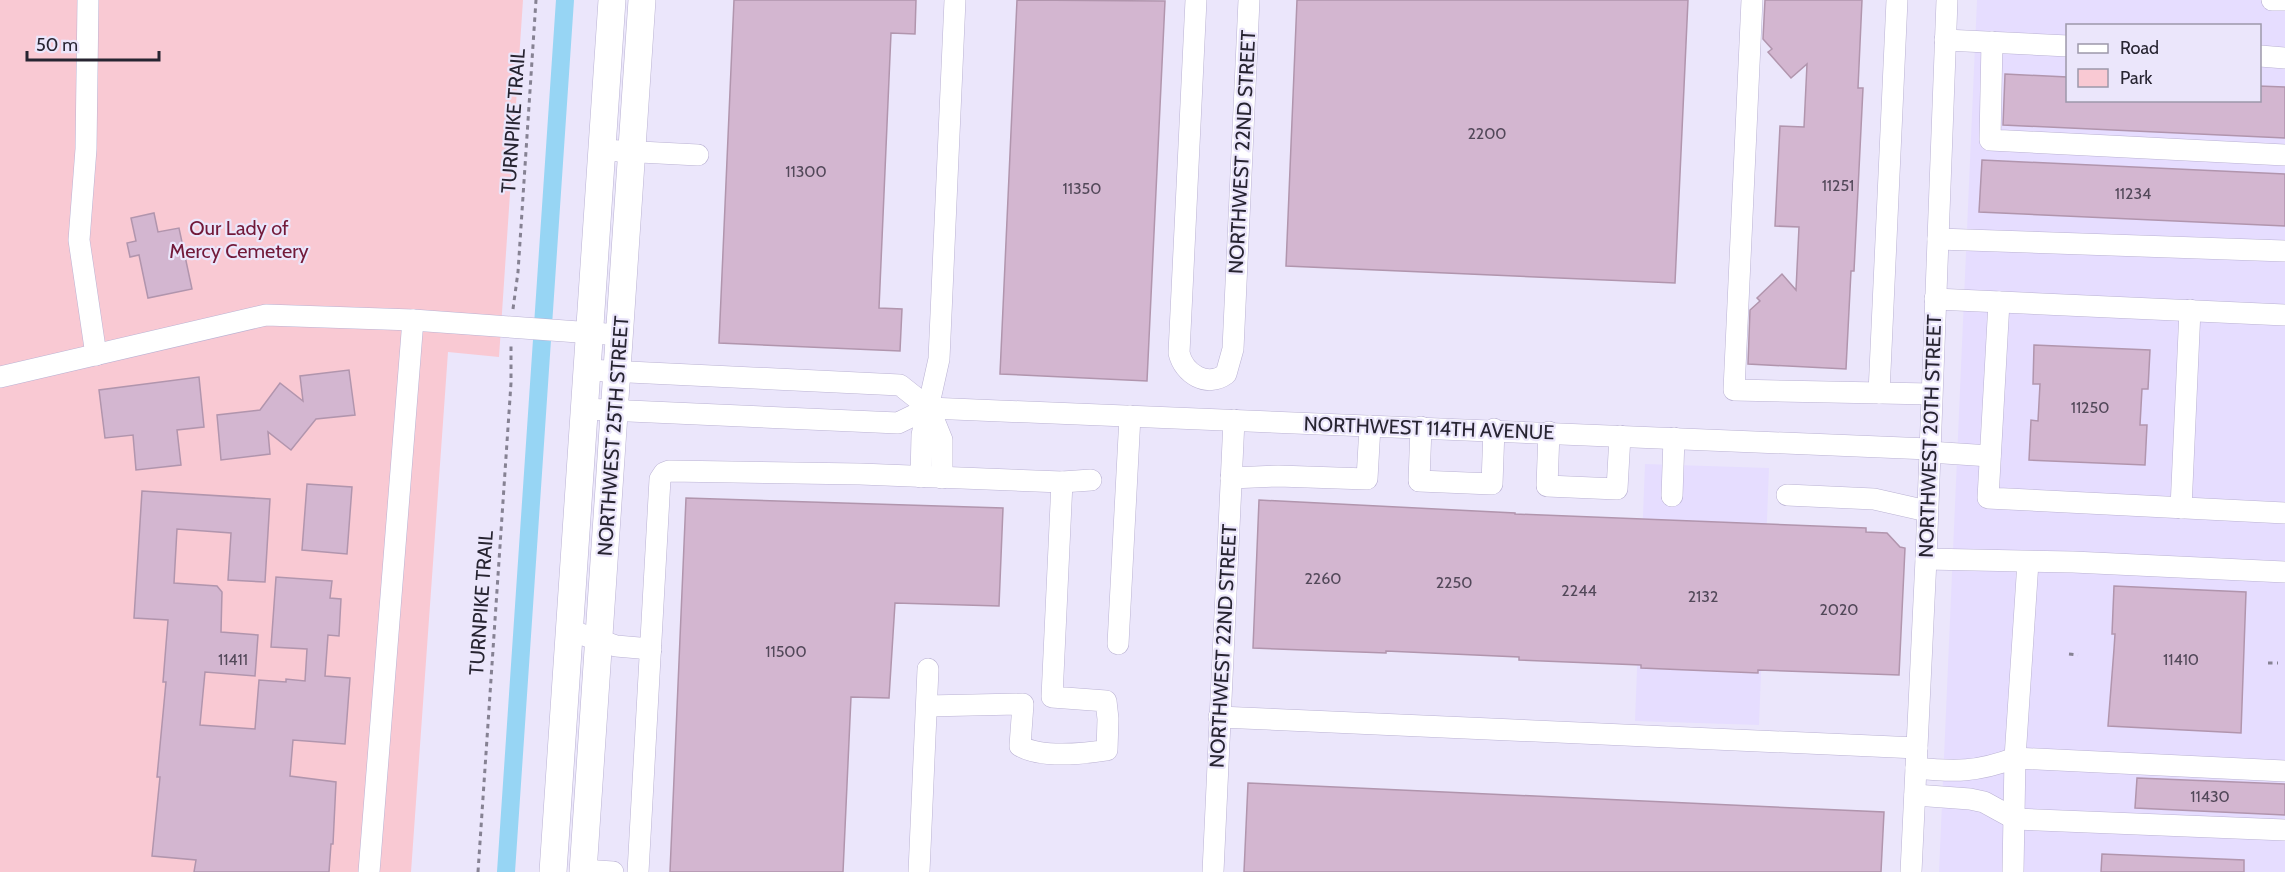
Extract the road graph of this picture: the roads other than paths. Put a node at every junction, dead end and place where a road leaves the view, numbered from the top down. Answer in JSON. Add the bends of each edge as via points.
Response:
{"nodes":[{"id":1,"x":88,"y":0,"type":"edge"},
{"id":2,"x":612,"y":0,"type":"edge"},
{"id":3,"x":642,"y":0,"type":"edge"},
{"id":4,"x":956,"y":0,"type":"edge"},
{"id":5,"x":1196,"y":0,"type":"edge"},
{"id":6,"x":1249,"y":0,"type":"edge"},
{"id":7,"x":1752,"y":0,"type":"edge"},
{"id":8,"x":1897,"y":0,"type":"edge"},
{"id":9,"x":1947,"y":0,"type":"edge"},
{"id":10,"x":2272,"y":0,"type":"edge"},
{"id":11,"x":2285,"y":0,"type":"edge"},
{"id":12,"x":1945,"y":40,"type":"junction"},
{"id":13,"x":1992,"y":42,"type":"junction"},
{"id":14,"x":2066,"y":46,"type":"edge"},
{"id":15,"x":2261,"y":56,"type":"edge"},
{"id":16,"x":2285,"y":58,"type":"edge"},
{"id":17,"x":601,"y":150,"type":"junction"},
{"id":18,"x":632,"y":152,"type":"junction"},
{"id":19,"x":698,"y":155,"type":"dead end"},
{"id":20,"x":2285,"y":155,"type":"edge"},
{"id":21,"x":1938,"y":239,"type":"junction"},
{"id":22,"x":2285,"y":251,"type":"edge"},
{"id":23,"x":1935,"y":299,"type":"junction"},
{"id":24,"x":1999,"y":302,"type":"junction"},
{"id":25,"x":2190,"y":310,"type":"junction"},
{"id":26,"x":2285,"y":315,"type":"edge"},
{"id":27,"x":413,"y":320,"type":"junction"},
{"id":28,"x":577,"y":331,"type":"junction"},
{"id":29,"x":620,"y":334,"type":"junction"},
{"id":30,"x":96,"y":355,"type":"junction"},
{"id":31,"x":586,"y":370,"type":"junction"},
{"id":32,"x":617,"y":372,"type":"junction"},
{"id":33,"x":0,"y":376,"type":"edge"},
{"id":34,"x":1879,"y":393,"type":"junction"},
{"id":35,"x":1931,"y":394,"type":"junction"},
{"id":36,"x":928,"y":408,"type":"junction"},
{"id":37,"x":584,"y":409,"type":"junction"},
{"id":38,"x":614,"y":411,"type":"junction"},
{"id":39,"x":1130,"y":416,"type":"junction"},
{"id":40,"x":1234,"y":420,"type":"junction"},
{"id":41,"x":1370,"y":426,"type":"junction"},
{"id":42,"x":1421,"y":427,"type":"junction"},
{"id":43,"x":1494,"y":429,"type":"junction"},
{"id":44,"x":1549,"y":432,"type":"junction"},
{"id":45,"x":1620,"y":436,"type":"junction"},
{"id":46,"x":1674,"y":438,"type":"junction"},
{"id":47,"x":1929,"y":451,"type":"junction"},
{"id":48,"x":1990,"y":456,"type":"junction"},
{"id":49,"x":921,"y":477,"type":"junction"},
{"id":50,"x":942,"y":478,"type":"junction"},
{"id":51,"x":1231,"y":478,"type":"junction"},
{"id":52,"x":1091,"y":480,"type":"dead end"},
{"id":53,"x":1062,"y":482,"type":"junction"},
{"id":54,"x":1787,"y":495,"type":"dead end"},
{"id":55,"x":1672,"y":496,"type":"dead end"},
{"id":56,"x":2181,"y":508,"type":"junction"},
{"id":57,"x":1927,"y":511,"type":"junction"},
{"id":58,"x":2285,"y":513,"type":"edge"},
{"id":59,"x":1926,"y":559,"type":"junction"},
{"id":60,"x":2028,"y":562,"type":"junction"},
{"id":61,"x":2285,"y":572,"type":"edge"},
{"id":62,"x":569,"y":630,"type":"junction"},
{"id":63,"x":599,"y":641,"type":"junction"},
{"id":64,"x":1118,"y":644,"type":"dead end"},
{"id":65,"x":651,"y":649,"type":"junction"},
{"id":66,"x":928,"y":669,"type":"dead end"},
{"id":67,"x":1052,"y":697,"type":"junction"},
{"id":68,"x":1023,"y":704,"type":"junction"},
{"id":69,"x":927,"y":706,"type":"junction"},
{"id":70,"x":1219,"y":717,"type":"junction"},
{"id":71,"x":1917,"y":758,"type":"junction"},
{"id":72,"x":2014,"y":758,"type":"junction"},
{"id":73,"x":2285,"y":771,"type":"edge"},
{"id":74,"x":1915,"y":795,"type":"junction"},
{"id":75,"x":2015,"y":819,"type":"junction"},
{"id":76,"x":2285,"y":830,"type":"edge"},
{"id":77,"x":583,"y":871,"type":"edge"},
{"id":78,"x":369,"y":872,"type":"edge"},
{"id":79,"x":553,"y":872,"type":"edge"},
{"id":80,"x":613,"y":872,"type":"edge"},
{"id":81,"x":638,"y":872,"type":"edge"},
{"id":82,"x":919,"y":872,"type":"edge"},
{"id":83,"x":1213,"y":872,"type":"edge"},
{"id":84,"x":1911,"y":872,"type":"edge"},
{"id":85,"x":2013,"y":872,"type":"edge"}],
"edges":[{"from":1,"to":30,"type":"street","via":[[86,149],[79,240]]},
{"from":2,"to":17,"type":"main road","name":"NORTHWEST 25TH STREET"},
{"from":3,"to":18,"type":"main road","name":"NORTHWEST 25TH STREET"},
{"from":4,"to":36,"type":"street","via":[[939,360]]},
{"from":5,"to":6,"type":"street","name":"NORTHWEST 22ND STREET","via":[[1179,353],[1187,369],[1200,379],[1214,380],[1226,374],[1230,365],[1234,333]]},
{"from":7,"to":34,"type":"street","via":[[1734,390]]},
{"from":8,"to":34,"type":"street"},
{"from":9,"to":12,"type":"street","name":"NORTHWEST 20TH STREET"},
{"from":10,"to":11,"type":"street"},
{"from":12,"to":13,"type":"street"},
{"from":12,"to":21,"type":"street","name":"NORTHWEST 20TH STREET"},
{"from":13,"to":14,"type":"street"},
{"from":13,"to":20,"type":"street","via":[[1990,140]]},
{"from":15,"to":16,"type":"street"},
{"from":17,"to":18,"type":"street"},
{"from":17,"to":28,"type":"main road","name":"NORTHWEST 25TH STREET"},
{"from":18,"to":19,"type":"street"},
{"from":18,"to":29,"type":"main road","name":"NORTHWEST 25TH STREET"},
{"from":21,"to":22,"type":"street"},
{"from":21,"to":23,"type":"street","name":"NORTHWEST 20TH STREET"},
{"from":23,"to":24,"type":"street"},
{"from":23,"to":35,"type":"street","name":"NORTHWEST 20TH STREET"},
{"from":24,"to":25,"type":"street"},
{"from":24,"to":48,"type":"street"},
{"from":25,"to":26,"type":"street"},
{"from":25,"to":56,"type":"street"},
{"from":27,"to":28,"type":"street","via":[[518,322]]},
{"from":27,"to":30,"type":"street","via":[[266,315]]},
{"from":27,"to":78,"type":"street"},
{"from":28,"to":29,"type":"street"},
{"from":28,"to":31,"type":"main road","name":"NORTHWEST 25TH STREET"},
{"from":29,"to":32,"type":"main road","name":"NORTHWEST 25TH STREET"},
{"from":30,"to":33,"type":"street"},
{"from":31,"to":32,"type":"street"},
{"from":31,"to":37,"type":"main road","name":"NORTHWEST 25TH STREET"},
{"from":32,"to":36,"type":"street","via":[[900,385]]},
{"from":32,"to":38,"type":"main road","name":"NORTHWEST 25TH STREET"},
{"from":34,"to":35,"type":"street"},
{"from":35,"to":47,"type":"street","name":"NORTHWEST 20TH STREET"},
{"from":36,"to":38,"type":"street","name":"NORTHWEST 114TH AVENUE","via":[[898,423]]},
{"from":36,"to":39,"type":"street","name":"NORTHWEST 114TH AVENUE"},
{"from":36,"to":49,"type":"street","via":[[922,435]]},
{"from":36,"to":50,"type":"street","via":[[942,440]]},
{"from":37,"to":38,"type":"street","name":"NORTHWEST 114TH AVENUE"},
{"from":37,"to":62,"type":"main road","name":"NORTHWEST 25TH STREET"},
{"from":38,"to":63,"type":"main road","name":"NORTHWEST 25TH STREET"},
{"from":39,"to":40,"type":"street","name":"NORTHWEST 114TH AVENUE"},
{"from":39,"to":64,"type":"street"},
{"from":40,"to":41,"type":"street","name":"NORTHWEST 114TH AVENUE"},
{"from":40,"to":51,"type":"street","name":"NORTHWEST 22ND STREET"},
{"from":41,"to":42,"type":"street","name":"NORTHWEST 114TH AVENUE"},
{"from":41,"to":51,"type":"street","via":[[1367,479]]},
{"from":42,"to":43,"type":"street","name":"NORTHWEST 114TH AVENUE"},
{"from":42,"to":43,"type":"street","via":[[1419,481],[1482,484],[1492,484]]},
{"from":43,"to":44,"type":"street","name":"NORTHWEST 114TH AVENUE"},
{"from":44,"to":45,"type":"street","name":"NORTHWEST 114TH AVENUE"},
{"from":44,"to":45,"type":"street","via":[[1547,486],[1617,489]]},
{"from":45,"to":46,"type":"street","name":"NORTHWEST 114TH AVENUE"},
{"from":46,"to":47,"type":"street","name":"NORTHWEST 114TH AVENUE"},
{"from":46,"to":55,"type":"street"},
{"from":47,"to":48,"type":"street","name":"NORTHWEST 114TH AVENUE"},
{"from":47,"to":57,"type":"street","name":"NORTHWEST 20TH STREET"},
{"from":48,"to":56,"type":"street","via":[[1988,498]]},
{"from":49,"to":50,"type":"street"},
{"from":49,"to":65,"type":"street","via":[[664,473],[660,479]]},
{"from":50,"to":53,"type":"street"},
{"from":51,"to":70,"type":"street","name":"NORTHWEST 22ND STREET"},
{"from":52,"to":53,"type":"street"},
{"from":53,"to":67,"type":"street"},
{"from":54,"to":57,"type":"street","via":[[1874,499]]},
{"from":56,"to":58,"type":"street"},
{"from":57,"to":59,"type":"street","name":"NORTHWEST 20TH STREET"},
{"from":59,"to":60,"type":"street"},
{"from":59,"to":71,"type":"street","name":"NORTHWEST 20TH STREET"},
{"from":60,"to":61,"type":"street"},
{"from":60,"to":72,"type":"street"},
{"from":62,"to":63,"type":"street"},
{"from":62,"to":79,"type":"main road","name":"NORTHWEST 25TH STREET"},
{"from":63,"to":65,"type":"street"},
{"from":63,"to":77,"type":"main road","name":"NORTHWEST 25TH STREET"},
{"from":65,"to":81,"type":"street"},
{"from":66,"to":69,"type":"street"},
{"from":67,"to":68,"type":"street","via":[[1028,697]]},
{"from":67,"to":68,"type":"street","via":[[1106,701],[1107,750],[1031,752],[1020,746]]},
{"from":68,"to":69,"type":"street"},
{"from":69,"to":82,"type":"street"},
{"from":70,"to":71,"type":"street"},
{"from":70,"to":83,"type":"street","name":"NORTHWEST 22ND STREET"},
{"from":71,"to":72,"type":"street","via":[[1970,770]]},
{"from":71,"to":74,"type":"street","name":"NORTHWEST 20TH STREET"},
{"from":72,"to":73,"type":"street"},
{"from":72,"to":75,"type":"street"},
{"from":74,"to":75,"type":"street","via":[[1984,802]]},
{"from":74,"to":84,"type":"street","name":"NORTHWEST 20TH STREET"},
{"from":75,"to":76,"type":"street"},
{"from":75,"to":85,"type":"street"},
{"from":77,"to":80,"type":"street"}]}
